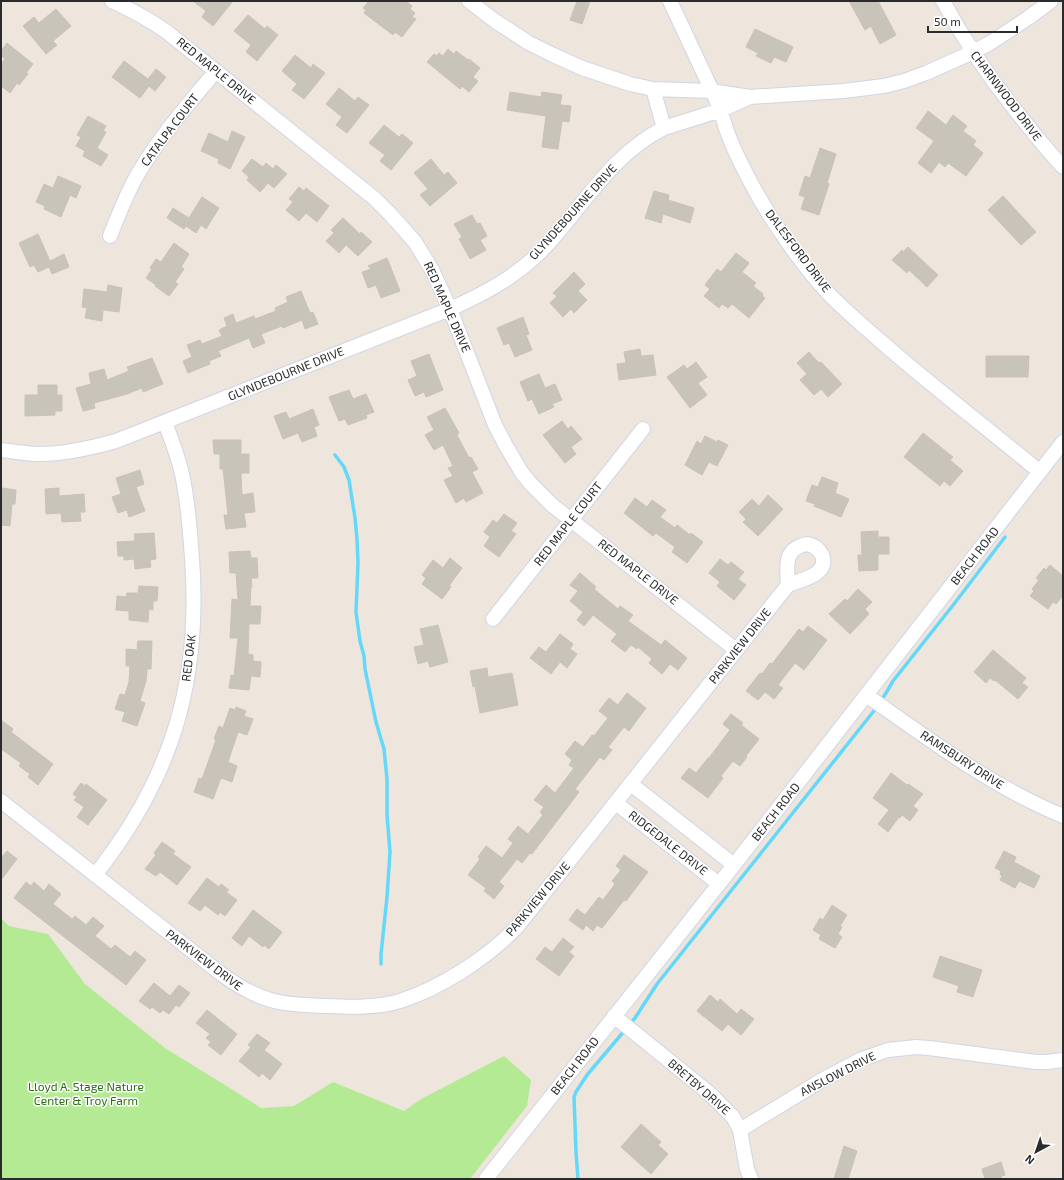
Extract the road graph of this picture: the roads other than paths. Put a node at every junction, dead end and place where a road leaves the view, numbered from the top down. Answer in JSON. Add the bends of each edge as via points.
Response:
{"nodes":[{"id":1,"x":112,"y":1,"type":"edge"},
{"id":2,"x":469,"y":1,"type":"edge"},
{"id":3,"x":670,"y":1,"type":"edge"},
{"id":4,"x":943,"y":1,"type":"edge"},
{"id":5,"x":1051,"y":1,"type":"edge"},
{"id":6,"x":973,"y":52,"type":"junction"},
{"id":7,"x":216,"y":71,"type":"junction"},
{"id":8,"x":653,"y":89,"type":"junction"},
{"id":9,"x":711,"y":91,"type":"junction"},
{"id":10,"x":750,"y":97,"type":"junction"},
{"id":11,"x":721,"y":110,"type":"junction"},
{"id":12,"x":664,"y":128,"type":"junction"},
{"id":13,"x":1063,"y":167,"type":"edge"},
{"id":14,"x":110,"y":236,"type":"dead end"},
{"id":15,"x":450,"y":309,"type":"junction"},
{"id":16,"x":165,"y":422,"type":"junction"},
{"id":17,"x":643,"y":429,"type":"dead end"},
{"id":18,"x":1063,"y":442,"type":"edge"},
{"id":19,"x":1,"y":450,"type":"edge"},
{"id":20,"x":1040,"y":472,"type":"junction"},
{"id":21,"x":571,"y":520,"type":"junction"},
{"id":22,"x":788,"y":585,"type":"dead end"},
{"id":23,"x":493,"y":619,"type":"dead end"},
{"id":24,"x":736,"y":650,"type":"junction"},
{"id":25,"x":866,"y":695,"type":"junction"},
{"id":26,"x":631,"y":784,"type":"junction"},
{"id":27,"x":1,"y":801,"type":"edge"},
{"id":28,"x":616,"y":803,"type":"junction"},
{"id":29,"x":1063,"y":816,"type":"edge"},
{"id":30,"x":734,"y":865,"type":"junction"},
{"id":31,"x":96,"y":875,"type":"junction"},
{"id":32,"x":719,"y":884,"type":"junction"},
{"id":33,"x":614,"y":1016,"type":"junction"},
{"id":34,"x":1063,"y":1060,"type":"edge"},
{"id":35,"x":740,"y":1130,"type":"junction"},
{"id":36,"x":486,"y":1179,"type":"edge"},
{"id":37,"x":751,"y":1179,"type":"edge"}],
"edges":[{"from":1,"to":7,"type":"street","name":"RED MAPLE DRIVE","via":[[167,32]]},
{"from":2,"to":8,"type":"street","via":[[529,43],[551,54],[582,68]]},
{"from":3,"to":9,"type":"street","name":"DALESFORD DRIVE"},
{"from":4,"to":6,"type":"street","name":"CHARNWOOD DRIVE"},
{"from":5,"to":6,"type":"street","name":"GLYNDEBOURNE DRIVE"},
{"from":6,"to":10,"type":"street","name":"GLYNDEBOURNE DRIVE","via":[[926,73],[884,86]]},
{"from":6,"to":13,"type":"street","name":"CHARNWOOD DRIVE","via":[[1002,93]]},
{"from":7,"to":14,"type":"street","name":"CATALPA COURT","via":[[147,159],[127,194]]},
{"from":7,"to":15,"type":"street","name":"RED MAPLE DRIVE","via":[[382,205],[424,255]]},
{"from":8,"to":9,"type":"street"},
{"from":8,"to":12,"type":"street"},
{"from":9,"to":10,"type":"street"},
{"from":9,"to":11,"type":"street","name":"DALESFORD DRIVE"},
{"from":10,"to":11,"type":"street","name":"GLYNDEBOURNE DRIVE"},
{"from":11,"to":12,"type":"street","name":"GLYNDEBOURNE DRIVE"},
{"from":11,"to":20,"type":"street","name":"DALESFORD DRIVE","via":[[727,133],[762,202],[786,239],[828,292],[908,364]]},
{"from":12,"to":15,"type":"street","name":"GLYNDEBOURNE DRIVE","via":[[612,167],[546,246],[517,272],[486,292]]},
{"from":15,"to":16,"type":"street","name":"GLYNDEBOURNE DRIVE"},
{"from":15,"to":21,"type":"street","name":"RED MAPLE DRIVE","via":[[496,425],[513,460],[536,489]]},
{"from":16,"to":19,"type":"street","name":"GLYNDEBOURNE DRIVE","via":[[116,441],[79,450],[37,454]]},
{"from":16,"to":31,"type":"street","name":"RED OAK","via":[[182,472],[191,546],[193,635],[186,686],[174,735],[151,790],[121,841]]},
{"from":17,"to":21,"type":"street","name":"RED MAPLE COURT"},
{"from":18,"to":20,"type":"street","name":"BEACH ROAD"},
{"from":20,"to":25,"type":"street","name":"BEACH ROAD"},
{"from":21,"to":23,"type":"street","name":"RED MAPLE COURT"},
{"from":21,"to":24,"type":"street","name":"RED MAPLE DRIVE"},
{"from":22,"to":24,"type":"street","name":"PARKVIEW DRIVE"},
{"from":24,"to":26,"type":"street","name":"PARKVIEW DRIVE"},
{"from":25,"to":29,"type":"street","name":"RAMSBURY DRIVE","via":[[990,779]]},
{"from":25,"to":30,"type":"street","name":"BEACH ROAD"},
{"from":26,"to":28,"type":"street","name":"PARKVIEW DRIVE"},
{"from":26,"to":30,"type":"street","name":"RIDGEDALE DRIVE"},
{"from":27,"to":31,"type":"street","name":"PARKVIEW DRIVE"},
{"from":28,"to":31,"type":"street","name":"PARKVIEW DRIVE","via":[[526,917],[497,947],[445,981],[399,1001],[381,1005],[302,1006],[274,1002],[254,995],[234,984]]},
{"from":28,"to":32,"type":"street","name":"RIDGEDALE DRIVE"},
{"from":30,"to":32,"type":"street","name":"BEACH ROAD"},
{"from":32,"to":33,"type":"street","name":"BEACH ROAD"},
{"from":33,"to":35,"type":"street","name":"BRETBY DRIVE","via":[[709,1093],[733,1117]]},
{"from":33,"to":36,"type":"street","name":"BEACH ROAD"},
{"from":34,"to":35,"type":"street","name":"ANSLOW DRIVE","via":[[1036,1062],[916,1047],[888,1050],[862,1059],[822,1080]]},
{"from":35,"to":37,"type":"street","name":"BRETBY DRIVE"}]}
